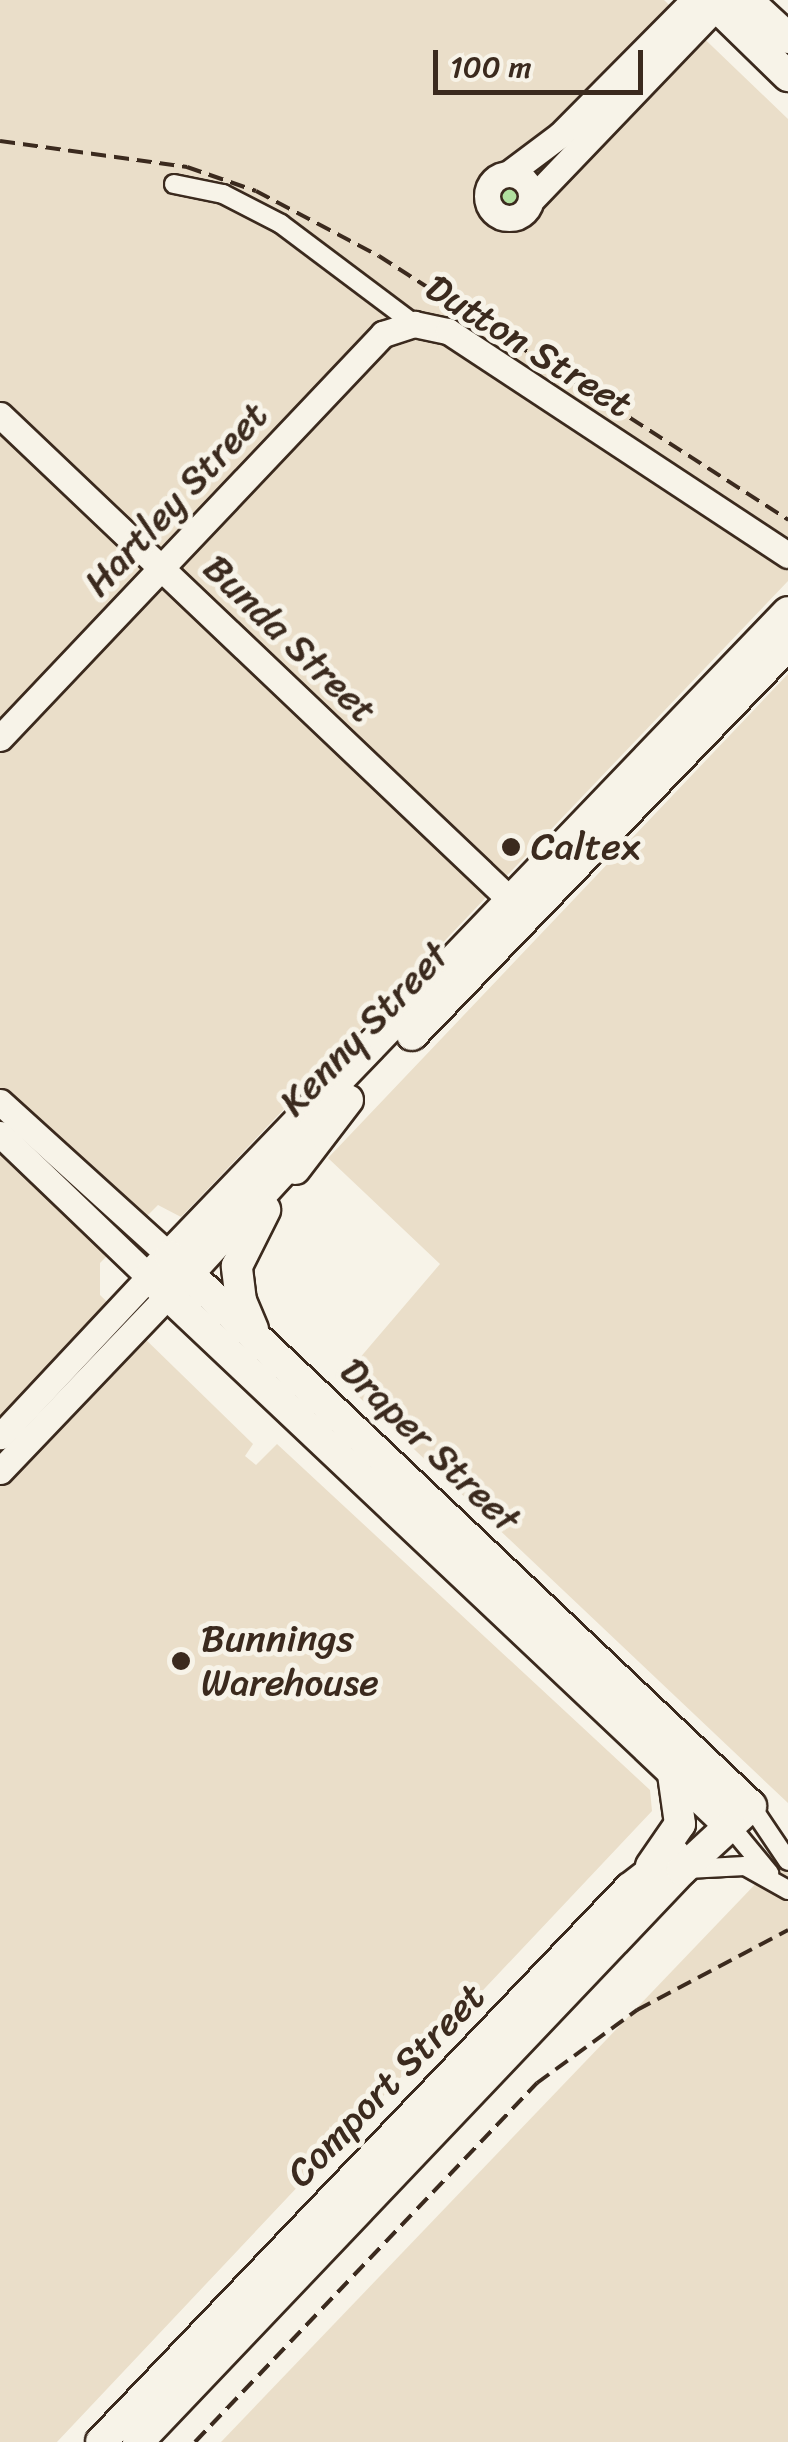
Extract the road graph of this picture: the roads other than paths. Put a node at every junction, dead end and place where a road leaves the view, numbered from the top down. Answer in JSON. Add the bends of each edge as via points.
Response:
{"nodes":[{"id":1,"x":748,"y":0,"type":"edge"},
{"id":2,"x":711,"y":2,"type":"edge"},
{"id":3,"x":788,"y":38,"type":"edge"},
{"id":4,"x":788,"y":76,"type":"edge"},
{"id":5,"x":545,"y":148,"type":"junction"},
{"id":6,"x":579,"y":148,"type":"junction"},
{"id":7,"x":508,"y":174,"type":"junction"},
{"id":8,"x":174,"y":184,"type":"dead end"},
{"id":9,"x":531,"y":200,"type":"junction"},
{"id":10,"x":414,"y":324,"type":"junction"},
{"id":11,"x":0,"y":415,"type":"edge"},
{"id":12,"x":788,"y":554,"type":"edge"},
{"id":13,"x":162,"y":568,"type":"junction"},
{"id":14,"x":788,"y":612,"type":"edge"},
{"id":15,"x":788,"y":645,"type":"edge"},
{"id":16,"x":0,"y":738,"type":"edge"},
{"id":17,"x":520,"y":910,"type":"junction"},
{"id":18,"x":348,"y":1100,"type":"junction"},
{"id":19,"x":0,"y":1102,"type":"edge"},
{"id":20,"x":0,"y":1134,"type":"edge"},
{"id":21,"x":169,"y":1275,"type":"junction"},
{"id":22,"x":257,"y":1336,"type":"junction"},
{"id":23,"x":0,"y":1436,"type":"edge"},
{"id":24,"x":0,"y":1472,"type":"edge"},
{"id":25,"x":672,"y":1771,"type":"junction"},
{"id":26,"x":735,"y":1811,"type":"junction"},
{"id":27,"x":788,"y":1861,"type":"edge"},
{"id":28,"x":682,"y":1870,"type":"junction"},
{"id":29,"x":784,"y":1887,"type":"edge"},
{"id":30,"x":630,"y":1888,"type":"junction"},
{"id":31,"x":149,"y":2431,"type":"edge"},
{"id":32,"x":102,"y":2442,"type":"edge"},
{"id":33,"x":126,"y":2442,"type":"edge"}],
"edges":[{"from":1,"to":3,"type":"highway"},
{"from":2,"to":4,"type":"highway"},
{"from":2,"to":5,"type":"street"},
{"from":2,"to":6,"type":"street"},
{"from":5,"to":6,"type":"street"},
{"from":5,"to":7,"type":"street"},
{"from":6,"to":9,"type":"street"},
{"from":7,"to":9,"type":"street","via":[[526,182]]},
{"from":7,"to":9,"type":"street","via":[[487,193],[495,213],[517,217]]},
{"from":8,"to":10,"type":"street","name":"Dutton Street","via":[[223,194],[281,224]]},
{"from":10,"to":12,"type":"street","name":"Dutton Street","via":[[448,331]]},
{"from":10,"to":13,"type":"street","name":"Hartley Street","via":[[382,334]]},
{"from":11,"to":13,"type":"street","name":"Bunda Street"},
{"from":13,"to":16,"type":"street","name":"Hartley Street"},
{"from":13,"to":17,"type":"street","name":"Bunda Street"},
{"from":14,"to":17,"type":"highway","name":"Kenny Street"},
{"from":15,"to":17,"type":"highway","name":"Kenny Street"},
{"from":17,"to":18,"type":"highway","name":"Kenny Street"},
{"from":17,"to":21,"type":"highway","name":"Kenny Street"},
{"from":18,"to":21,"type":"highway","name":"Kenny Street"},
{"from":18,"to":22,"type":"highway","via":[[242,1247],[240,1301]]},
{"from":19,"to":21,"type":"street","name":"Draper Street"},
{"from":20,"to":21,"type":"street","name":"Draper Street"},
{"from":21,"to":22,"type":"highway","name":"Draper Street"},
{"from":21,"to":23,"type":"street","name":"Kenny Street"},
{"from":21,"to":24,"type":"street","name":"Kenny Street"},
{"from":21,"to":25,"type":"highway","name":"Draper Street"},
{"from":22,"to":26,"type":"highway","name":"Draper Street"},
{"from":25,"to":26,"type":"highway","name":"Draper Street"},
{"from":25,"to":30,"type":"highway","via":[[682,1804],[676,1836]]},
{"from":26,"to":27,"type":"street","name":"Draper Street"},
{"from":26,"to":28,"type":"highway","name":"Comport Street"},
{"from":26,"to":29,"type":"street","name":"Draper Street"},
{"from":26,"to":30,"type":"highway","name":"Comport Street"},
{"from":28,"to":29,"type":"street","name":"Draper Street","via":[[744,1866]]},
{"from":28,"to":31,"type":"highway","name":"Comport Street"},
{"from":30,"to":32,"type":"highway","name":"Comport Street"},
{"from":31,"to":33,"type":"street"}]}
